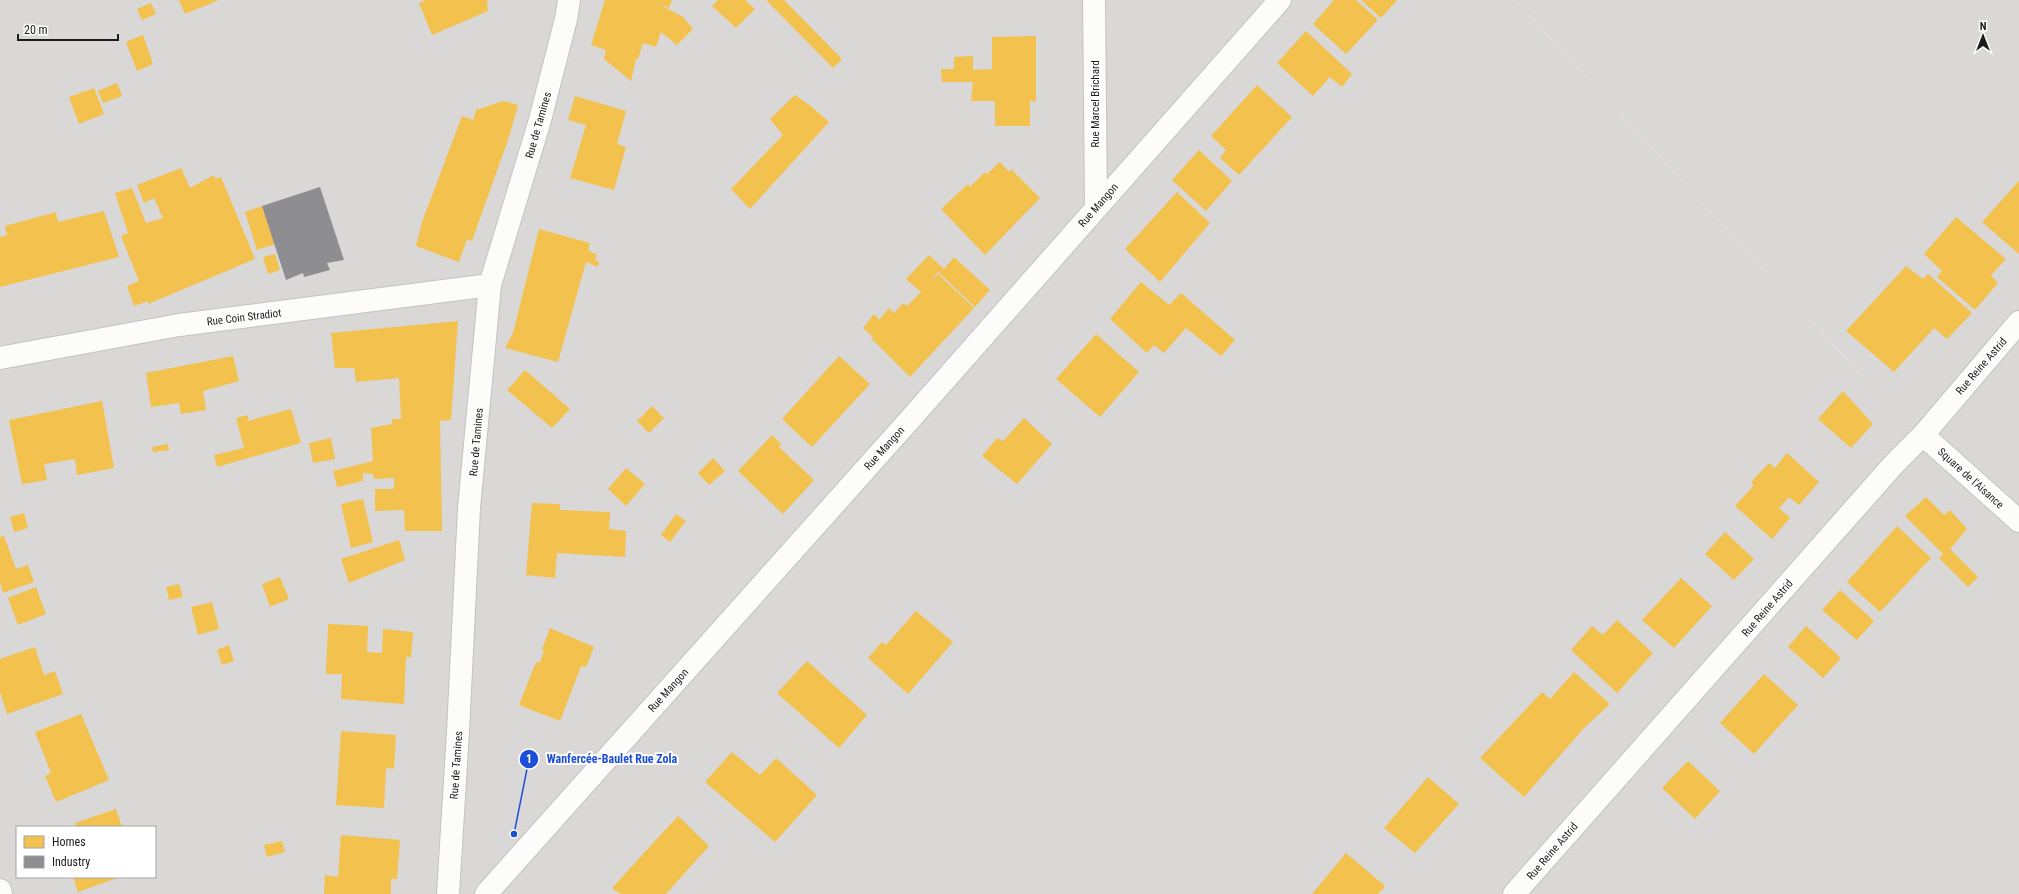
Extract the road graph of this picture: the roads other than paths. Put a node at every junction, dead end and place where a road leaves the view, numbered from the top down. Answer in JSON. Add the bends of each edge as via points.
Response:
{"nodes":[{"id":1,"x":569,"y":0,"type":"edge"},
{"id":2,"x":1094,"y":0,"type":"edge"},
{"id":3,"x":1280,"y":0,"type":"edge"},
{"id":4,"x":1096,"y":207,"type":"junction"},
{"id":5,"x":490,"y":285,"type":"junction"},
{"id":6,"x":2019,"y":322,"type":"edge"},
{"id":7,"x":0,"y":358,"type":"edge"},
{"id":8,"x":1923,"y":435,"type":"junction"},
{"id":9,"x":2019,"y":521,"type":"edge"},
{"id":10,"x":0,"y":890,"type":"edge"},
{"id":11,"x":1,"y":894,"type":"edge"},
{"id":12,"x":448,"y":894,"type":"edge"},
{"id":13,"x":486,"y":894,"type":"edge"},
{"id":14,"x":1514,"y":894,"type":"edge"}],
"edges":[{"from":1,"to":5,"type":"street","name":"Rue de Tamines","via":[[540,120]]},
{"from":2,"to":4,"type":"street","name":"Rue Marcel Brichard"},
{"from":3,"to":4,"type":"street","name":"Rue Mangon"},
{"from":4,"to":13,"type":"street","name":"Rue Mangon","via":[[908,422]]},
{"from":5,"to":7,"type":"street","name":"Rue Coin Stradiot","via":[[178,326]]},
{"from":5,"to":12,"type":"street","name":"Rue de Tamines","via":[[469,508]]},
{"from":6,"to":8,"type":"street","name":"Rue Reine Astrid"},
{"from":8,"to":9,"type":"street","name":"Square de l'Aisance"},
{"from":8,"to":14,"type":"street","name":"Rue Reine Astrid","via":[[1894,464]]},
{"from":10,"to":11,"type":"street"}]}
